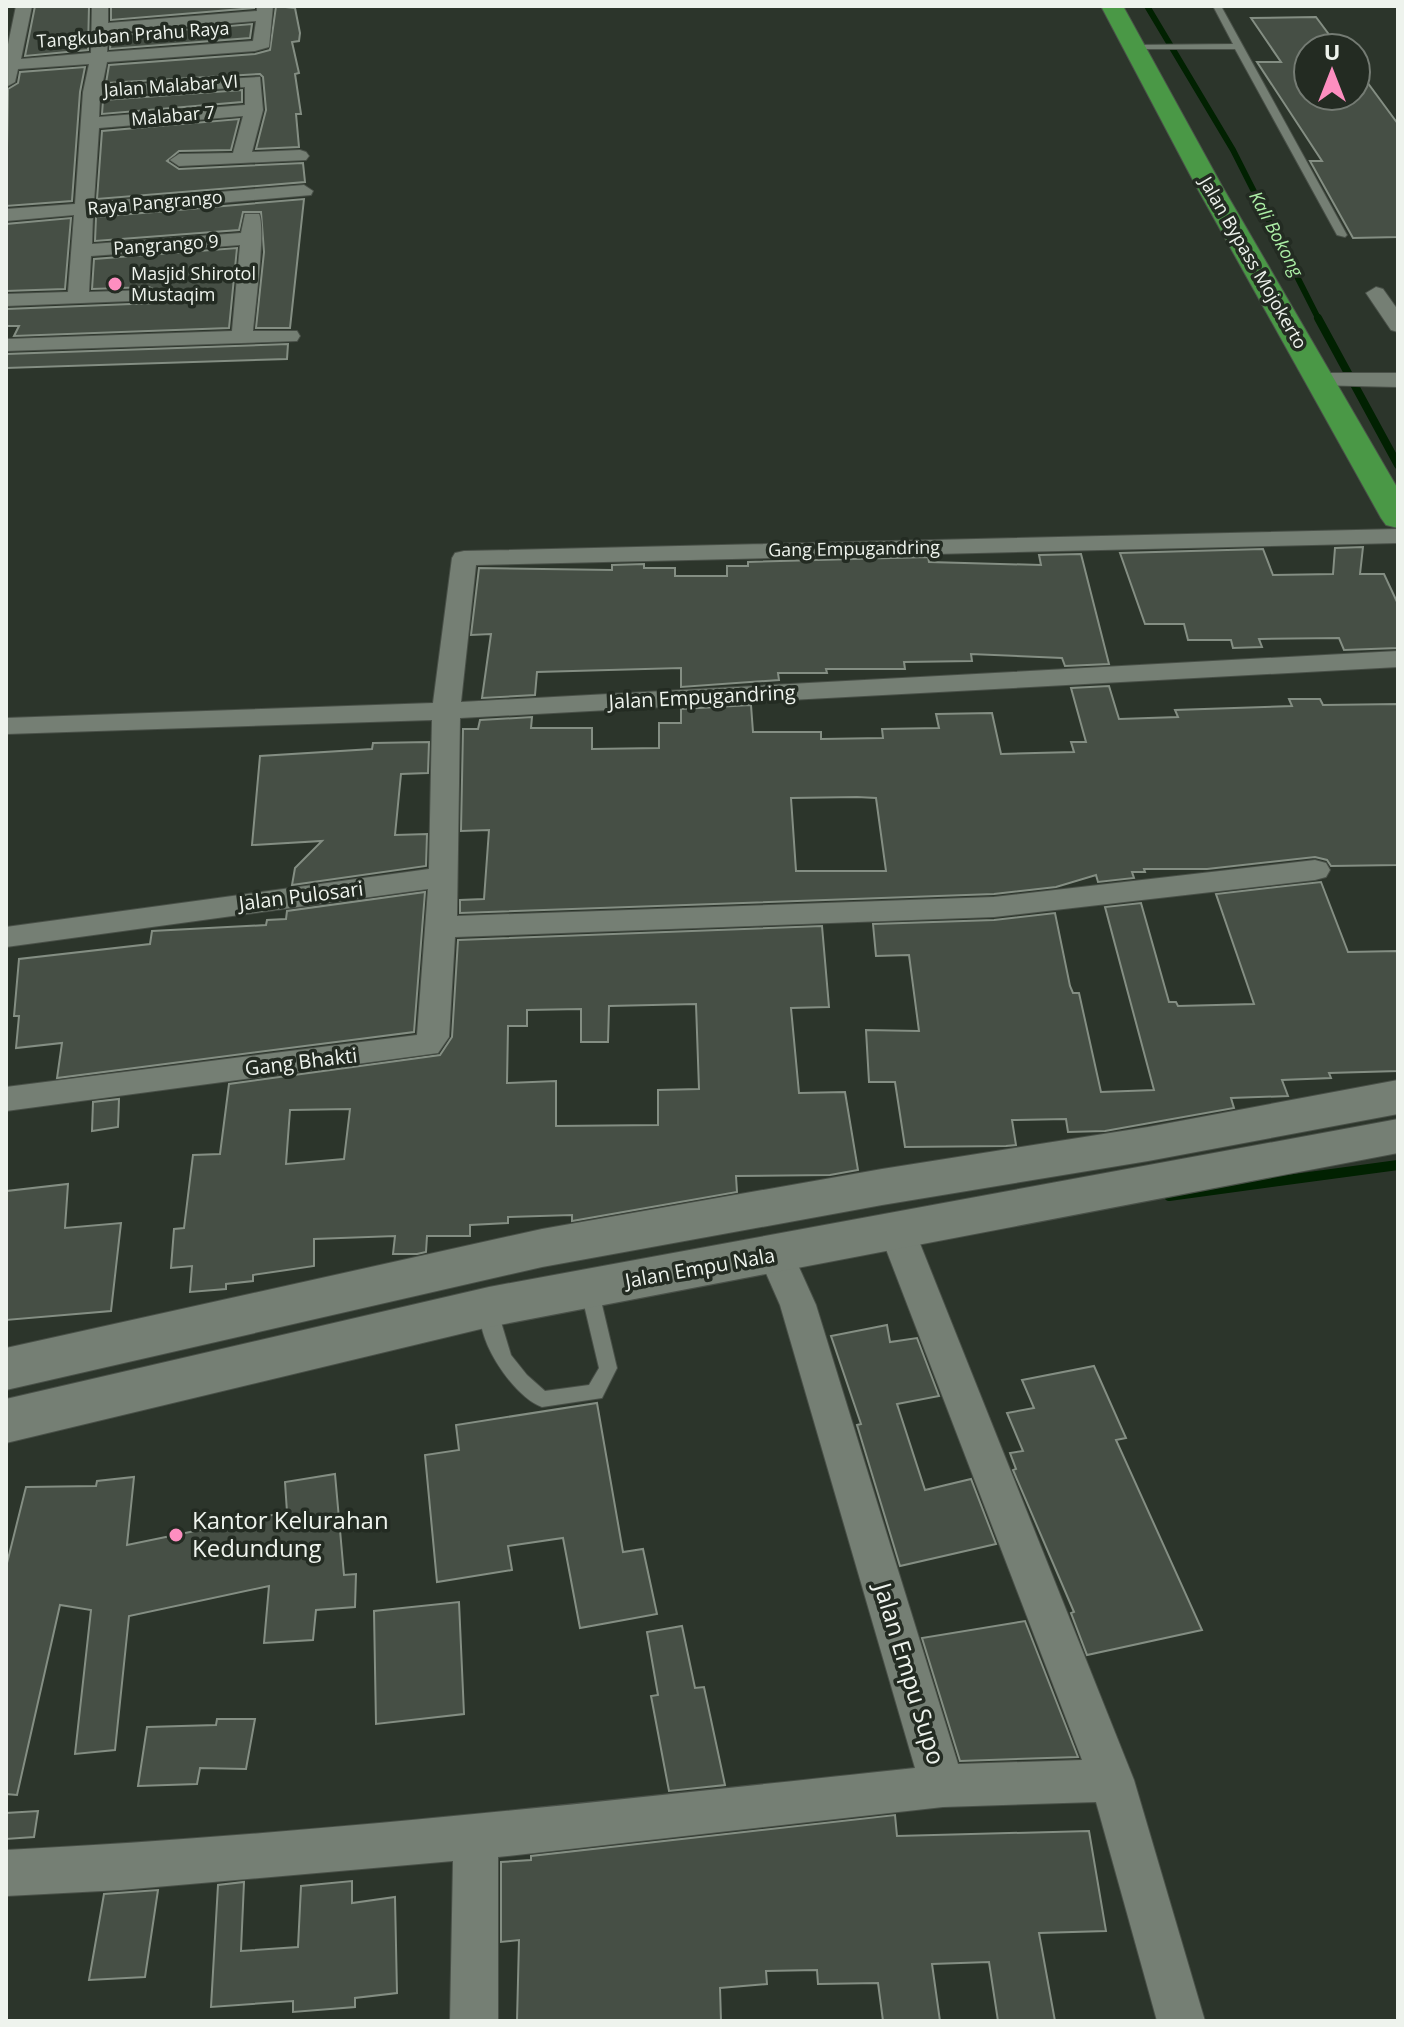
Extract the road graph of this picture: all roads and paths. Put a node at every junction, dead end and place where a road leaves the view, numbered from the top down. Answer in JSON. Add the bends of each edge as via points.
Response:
{"nodes":[{"id":1,"x":24,"y":6,"type":"edge"},
{"id":2,"x":100,"y":6,"type":"edge"},
{"id":3,"x":1112,"y":6,"type":"edge"},
{"id":4,"x":1217,"y":6,"type":"edge"},
{"id":5,"x":265,"y":11,"type":"edge"},
{"id":6,"x":184,"y":15,"type":"edge"},
{"id":7,"x":100,"y":29,"type":"junction"},
{"id":8,"x":13,"y":36,"type":"edge"},
{"id":9,"x":1146,"y":46,"type":"junction"},
{"id":10,"x":1238,"y":46,"type":"junction"},
{"id":11,"x":99,"y":58,"type":"junction"},
{"id":12,"x":8,"y":71,"type":"edge"},
{"id":13,"x":92,"y":92,"type":"junction"},
{"id":14,"x":254,"y":110,"type":"junction"},
{"id":15,"x":91,"y":123,"type":"junction"},
{"id":16,"x":300,"y":156,"type":"dead end"},
{"id":17,"x":241,"y":158,"type":"junction"},
{"id":18,"x":179,"y":159,"type":"junction"},
{"id":19,"x":304,"y":191,"type":"dead end"},
{"id":20,"x":254,"y":195,"type":"junction"},
{"id":21,"x":84,"y":209,"type":"junction"},
{"id":22,"x":6,"y":215,"type":"edge"},
{"id":23,"x":1342,"y":235,"type":"dead end"},
{"id":24,"x":251,"y":238,"type":"junction"},
{"id":25,"x":157,"y":245,"type":"junction"},
{"id":26,"x":81,"y":251,"type":"junction"},
{"id":27,"x":1376,"y":293,"type":"dead end"},
{"id":28,"x":78,"y":298,"type":"junction"},
{"id":29,"x":6,"y":300,"type":"edge"},
{"id":30,"x":146,"y":319,"type":"junction"},
{"id":31,"x":1398,"y":326,"type":"edge"},
{"id":32,"x":289,"y":336,"type":"dead end"},
{"id":33,"x":242,"y":338,"type":"junction"},
{"id":34,"x":6,"y":345,"type":"edge"},
{"id":35,"x":1330,"y":380,"type":"junction"},
{"id":36,"x":1398,"y":380,"type":"edge"},
{"id":37,"x":1398,"y":518,"type":"edge"},
{"id":38,"x":1398,"y":536,"type":"edge"},
{"id":39,"x":1398,"y":659,"type":"edge"},
{"id":40,"x":446,"y":720,"type":"junction"},
{"id":41,"x":6,"y":726,"type":"edge"},
{"id":42,"x":1315,"y":870,"type":"dead end"},
{"id":43,"x":444,"y":877,"type":"junction"},
{"id":44,"x":441,"y":927,"type":"junction"},
{"id":45,"x":6,"y":937,"type":"edge"},
{"id":46,"x":1398,"y":1097,"type":"edge"},
{"id":47,"x":6,"y":1099,"type":"edge"},
{"id":48,"x":1398,"y":1136,"type":"edge"},
{"id":49,"x":577,"y":1242,"type":"junction"},
{"id":50,"x":904,"y":1246,"type":"junction"},
{"id":51,"x":785,"y":1275,"type":"junction"},
{"id":52,"x":592,"y":1300,"type":"junction"},
{"id":53,"x":486,"y":1301,"type":"junction"},
{"id":54,"x":6,"y":1369,"type":"edge"},
{"id":55,"x":6,"y":1421,"type":"edge"},
{"id":56,"x":1112,"y":1780,"type":"junction"},
{"id":57,"x":943,"y":1786,"type":"junction"},
{"id":58,"x":476,"y":1837,"type":"junction"},
{"id":59,"x":6,"y":1873,"type":"edge"},
{"id":60,"x":474,"y":2021,"type":"edge"},
{"id":61,"x":1181,"y":2021,"type":"edge"}],
"edges":[{"from":1,"to":8,"type":"street"},
{"from":2,"to":7,"type":"street"},
{"from":3,"to":9,"type":"highway","name":"Jalan Bypass Mojokerto"},
{"from":4,"to":10,"type":"lane"},
{"from":5,"to":6,"type":"street"},
{"from":5,"to":11,"type":"street","name":"Tangkuban Prahu Raya","via":[[263,43]]},
{"from":6,"to":7,"type":"street"},
{"from":7,"to":11,"type":"street"},
{"from":8,"to":12,"type":"street"},
{"from":9,"to":10,"type":"lane"},
{"from":9,"to":35,"type":"highway","name":"Jalan Bypass Mojokerto"},
{"from":10,"to":23,"type":"lane"},
{"from":11,"to":12,"type":"street","name":"Tangkuban Prahu Raya"},
{"from":11,"to":13,"type":"street"},
{"from":13,"to":14,"type":"street","name":"Jalan Malabar VI","via":[[250,81],[255,82]]},
{"from":13,"to":15,"type":"street"},
{"from":14,"to":17,"type":"street"},
{"from":14,"to":18,"type":"street","name":"Malabar 7"},
{"from":15,"to":18,"type":"street","name":"Malabar 7"},
{"from":15,"to":21,"type":"street"},
{"from":16,"to":17,"type":"street"},
{"from":17,"to":18,"type":"street"},
{"from":18,"to":20,"type":"street","name":"Raya Pangrango"},
{"from":18,"to":21,"type":"street","name":"Raya Pangrango"},
{"from":19,"to":20,"type":"street","name":"Raya Pangrango"},
{"from":20,"to":24,"type":"street"},
{"from":21,"to":22,"type":"street","name":"Raya Pangrango"},
{"from":21,"to":26,"type":"street"},
{"from":24,"to":25,"type":"street","name":"Pangrango 9"},
{"from":24,"to":33,"type":"street"},
{"from":25,"to":26,"type":"street","name":"Pangrango 9"},
{"from":25,"to":30,"type":"street"},
{"from":26,"to":28,"type":"street"},
{"from":27,"to":31,"type":"street"},
{"from":28,"to":29,"type":"street"},
{"from":28,"to":30,"type":"street"},
{"from":30,"to":33,"type":"street"},
{"from":30,"to":34,"type":"street"},
{"from":32,"to":33,"type":"street"},
{"from":35,"to":36,"type":"street"},
{"from":35,"to":37,"type":"highway","name":"Jalan Bypass Mojokerto"},
{"from":38,"to":40,"type":"street","name":"Gang Empugandring","via":[[464,558]]},
{"from":39,"to":40,"type":"street","via":[[1359,668],[1358,680],[1223,677]]},
{"from":40,"to":41,"type":"street"},
{"from":40,"to":43,"type":"street"},
{"from":42,"to":44,"type":"street","via":[[994,907]]},
{"from":43,"to":44,"type":"street","name":"Gang Bhakti"},
{"from":43,"to":45,"type":"street","name":"Jalan Pulosari"},
{"from":44,"to":47,"type":"street","name":"Gang Bhakti","via":[[433,1037],[427,1045]]},
{"from":46,"to":49,"type":"main road","name":"Jalan Empu Nala"},
{"from":48,"to":50,"type":"main road","name":"Jalan Empu Nala"},
{"from":49,"to":52,"type":"main road"},
{"from":49,"to":53,"type":"main road","name":"Jalan Empu Nala"},
{"from":50,"to":51,"type":"main road","name":"Jalan Empu Nala"},
{"from":50,"to":56,"type":"street"},
{"from":51,"to":52,"type":"main road","name":"Jalan Empu Nala"},
{"from":51,"to":57,"type":"street","name":"Jalan Empu Supo"},
{"from":52,"to":53,"type":"main road","name":"Jalan Empu Nala"},
{"from":52,"to":53,"type":"lane","via":[[608,1368],[595,1392],[542,1399],[521,1384]]},
{"from":53,"to":54,"type":"main road","name":"Jalan Empu Nala"},
{"from":53,"to":55,"type":"main road","name":"Jalan Empu Nala"},
{"from":56,"to":57,"type":"street","name":"Jalan Empu Supo"},
{"from":56,"to":61,"type":"street"},
{"from":57,"to":58,"type":"street"},
{"from":58,"to":59,"type":"street"},
{"from":58,"to":60,"type":"street"}]}
